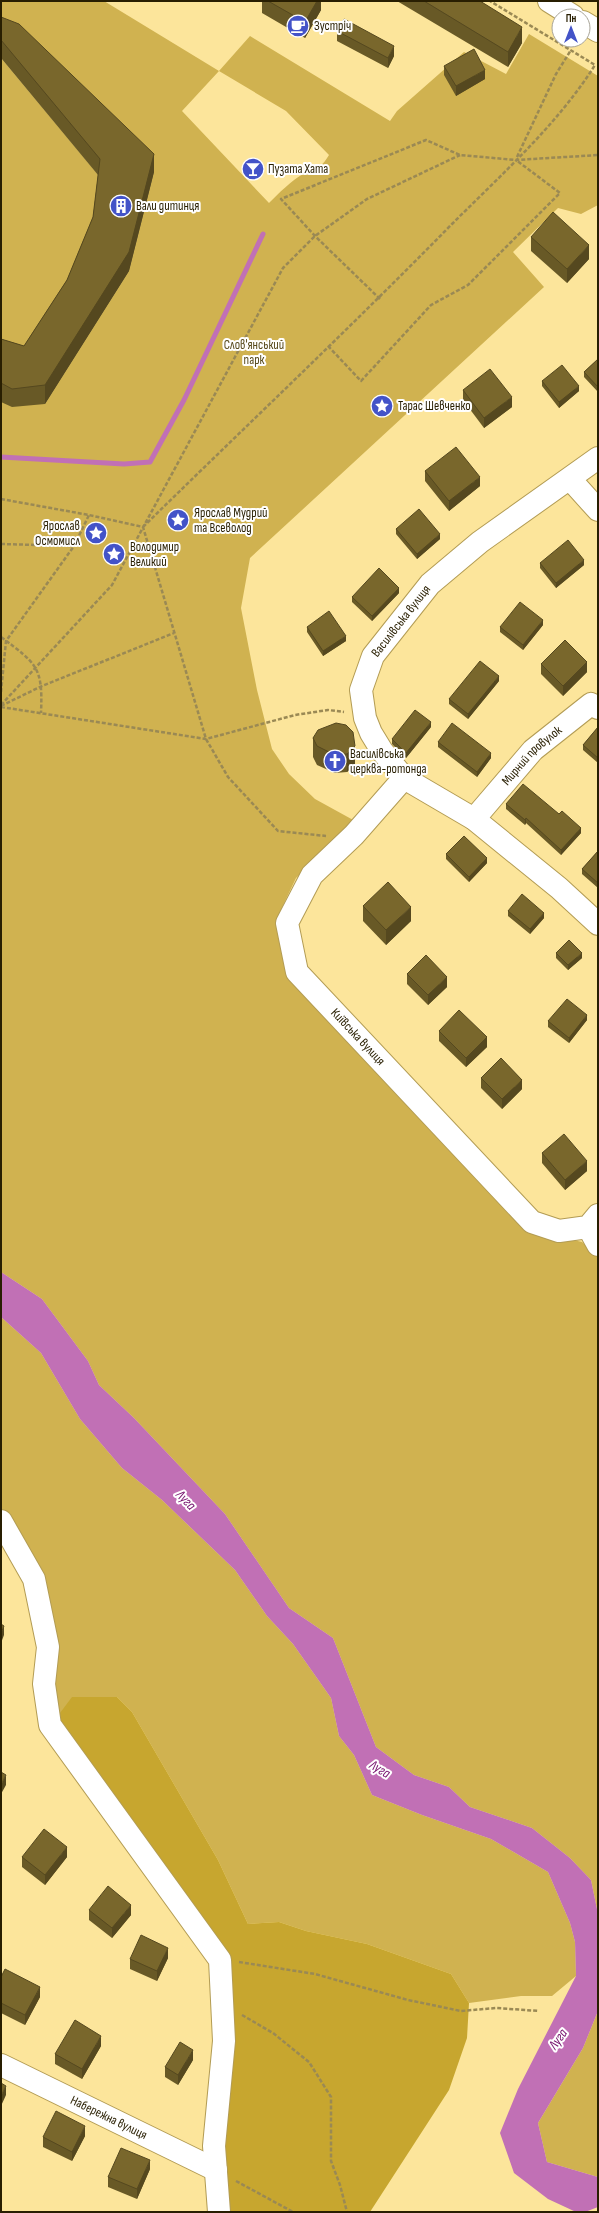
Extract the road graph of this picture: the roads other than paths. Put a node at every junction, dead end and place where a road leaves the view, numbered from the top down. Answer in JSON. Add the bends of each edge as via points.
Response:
{"nodes":[{"id":1,"x":549,"y":1,"type":"edge"},
{"id":2,"x":560,"y":8,"type":"edge"},
{"id":3,"x":598,"y":458,"type":"edge"},
{"id":4,"x":570,"y":479,"type":"junction"},
{"id":5,"x":598,"y":510,"type":"edge"},
{"id":6,"x":598,"y":708,"type":"edge"},
{"id":7,"x":404,"y":778,"type":"junction"},
{"id":8,"x":474,"y":819,"type":"junction"},
{"id":9,"x":598,"y":924,"type":"edge"},
{"id":10,"x":595,"y":1229,"type":"edge"},
{"id":11,"x":1,"y":1521,"type":"edge"},
{"id":12,"x":1,"y":2065,"type":"edge"},
{"id":13,"x":216,"y":2170,"type":"junction"},
{"id":14,"x":220,"y":2212,"type":"edge"}],
"edges":[{"from":1,"to":2,"type":"street"},
{"from":3,"to":4,"type":"street","name":"Василівська вулиця"},
{"from":4,"to":5,"type":"street"},
{"from":4,"to":7,"type":"street","name":"Василівська вулиця","via":[[461,556],[430,584],[372,656],[361,690],[365,718],[370,733]]},
{"from":6,"to":8,"type":"street","name":"Мирний провулок","via":[[591,704],[533,750]]},
{"from":7,"to":8,"type":"street","name":"Василівська вулиця"},
{"from":7,"to":10,"type":"street","name":"Київська вулиця","via":[[350,838],[312,875],[287,923],[297,972],[532,1222],[559,1231]]},
{"from":8,"to":9,"type":"street","name":"Василівська вулиця","via":[[559,888]]},
{"from":11,"to":13,"type":"street","via":[[34,1579],[48,1647],[44,1684],[50,1725],[220,1960],[224,2041],[214,2146]]},
{"from":12,"to":13,"type":"street","name":"Набережна вулиця"},
{"from":13,"to":14,"type":"street"}]}
